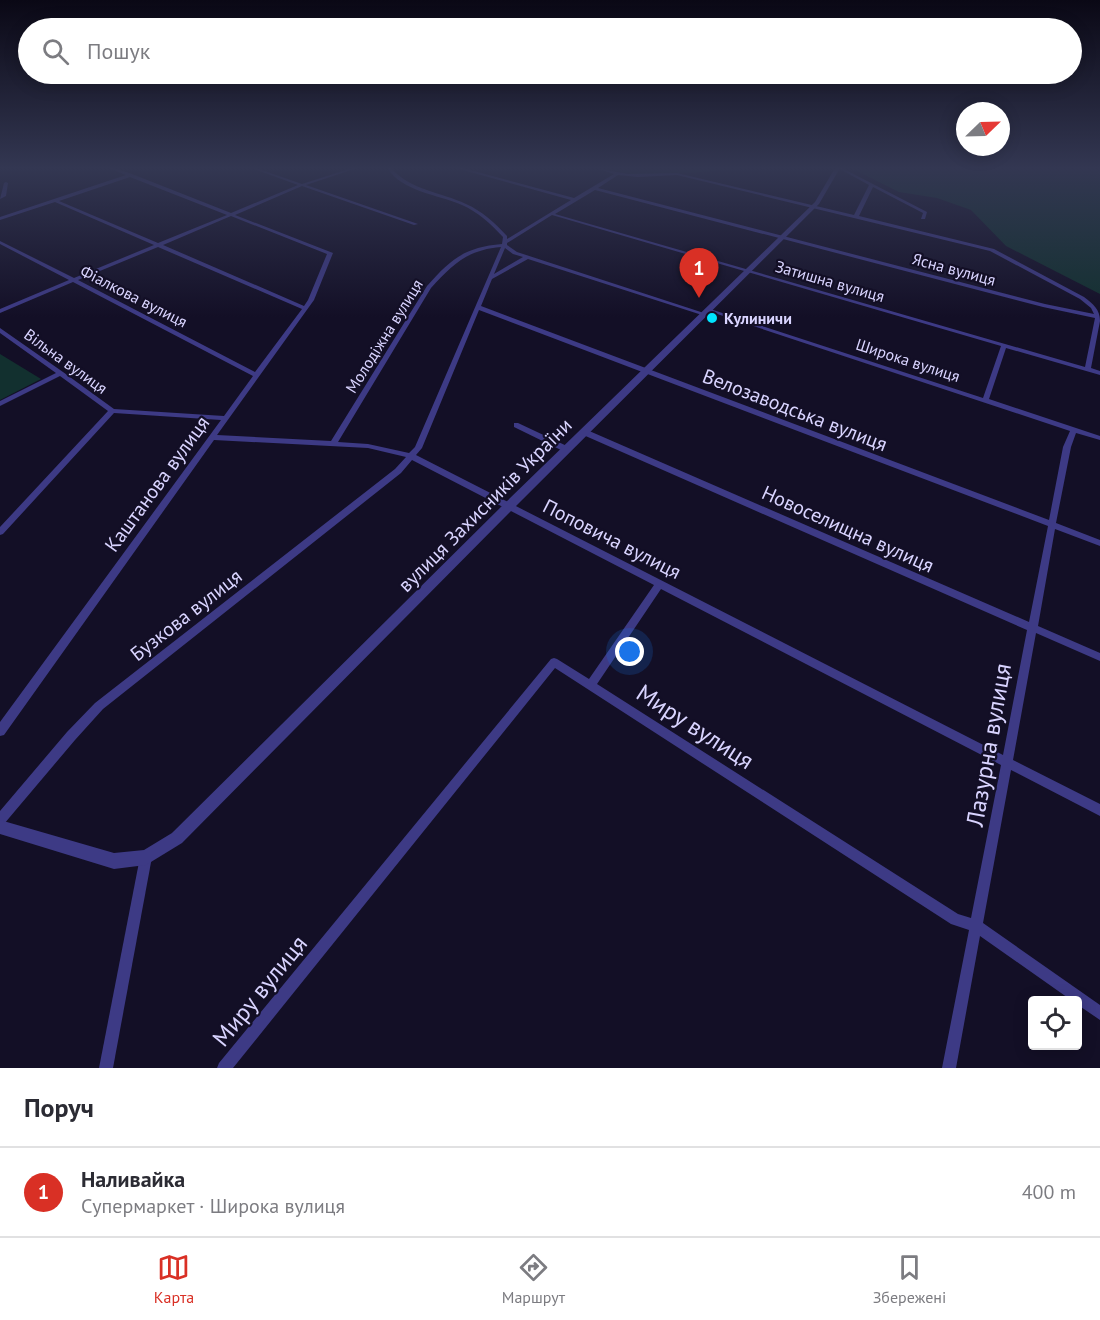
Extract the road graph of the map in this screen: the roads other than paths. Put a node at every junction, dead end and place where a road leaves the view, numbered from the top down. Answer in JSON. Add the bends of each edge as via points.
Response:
{"nodes":[{"id":1,"x":96,"y":218,"type":"edge"},
{"id":2,"x":227,"y":218,"type":"edge"},
{"id":3,"x":241,"y":218,"type":"edge"},
{"id":4,"x":398,"y":218,"type":"edge"},
{"id":5,"x":486,"y":218,"type":"edge"},
{"id":6,"x":546,"y":218,"type":"edge"},
{"id":7,"x":565,"y":218,"type":"edge"},
{"id":8,"x":708,"y":218,"type":"edge"},
{"id":9,"x":802,"y":218,"type":"edge"},
{"id":10,"x":859,"y":218,"type":"edge"},
{"id":11,"x":416,"y":224,"type":"dead end"},
{"id":12,"x":782,"y":237,"type":"junction"},
{"id":13,"x":0,"y":242,"type":"edge"},
{"id":14,"x":504,"y":243,"type":"junction"},
{"id":15,"x":160,"y":245,"type":"junction"},
{"id":16,"x":527,"y":257,"type":"junction"},
{"id":17,"x":748,"y":271,"type":"junction"},
{"id":18,"x":490,"y":278,"type":"junction"},
{"id":19,"x":73,"y":280,"type":"junction"},
{"id":20,"x":478,"y":307,"type":"junction"},
{"id":21,"x":305,"y":308,"type":"junction"},
{"id":22,"x":0,"y":311,"type":"edge"},
{"id":23,"x":706,"y":312,"type":"junction"},
{"id":24,"x":1099,"y":317,"type":"edge"},
{"id":25,"x":0,"y":330,"type":"edge"},
{"id":26,"x":1004,"y":345,"type":"junction"},
{"id":27,"x":1087,"y":370,"type":"junction"},
{"id":28,"x":646,"y":371,"type":"junction"},
{"id":29,"x":62,"y":373,"type":"junction"},
{"id":30,"x":1100,"y":373,"type":"edge"},
{"id":31,"x":256,"y":375,"type":"junction"},
{"id":32,"x":986,"y":399,"type":"junction"},
{"id":33,"x":0,"y":404,"type":"edge"},
{"id":34,"x":112,"y":411,"type":"junction"},
{"id":35,"x":225,"y":418,"type":"junction"},
{"id":36,"x":516,"y":425,"type":"dead end"},
{"id":37,"x":1074,"y":430,"type":"junction"},
{"id":38,"x":584,"y":432,"type":"junction"},
{"id":39,"x":211,"y":437,"type":"junction"},
{"id":40,"x":1100,"y":438,"type":"edge"},
{"id":41,"x":333,"y":444,"type":"junction"},
{"id":42,"x":566,"y":449,"type":"junction"},
{"id":43,"x":411,"y":456,"type":"junction"},
{"id":44,"x":509,"y":506,"type":"junction"},
{"id":45,"x":1052,"y":525,"type":"junction"},
{"id":46,"x":0,"y":532,"type":"edge"},
{"id":47,"x":1100,"y":543,"type":"edge"},
{"id":48,"x":659,"y":584,"type":"junction"},
{"id":49,"x":1032,"y":628,"type":"junction"},
{"id":50,"x":1100,"y":657,"type":"edge"},
{"id":51,"x":591,"y":685,"type":"junction"},
{"id":52,"x":0,"y":731,"type":"edge"},
{"id":53,"x":1007,"y":762,"type":"junction"},
{"id":54,"x":1100,"y":810,"type":"edge"},
{"id":55,"x":0,"y":820,"type":"edge"},
{"id":56,"x":0,"y":827,"type":"edge"},
{"id":57,"x":146,"y":857,"type":"junction"},
{"id":58,"x":977,"y":926,"type":"junction"},
{"id":59,"x":1100,"y":1013,"type":"edge"},
{"id":60,"x":106,"y":1068,"type":"edge"},
{"id":61,"x":224,"y":1068,"type":"edge"},
{"id":62,"x":949,"y":1068,"type":"edge"}],
"edges":[{"from":1,"to":15,"type":"street"},
{"from":2,"to":15,"type":"street"},
{"from":3,"to":21,"type":"street","name":"Каштанова вулиця","via":[[328,251]]},
{"from":4,"to":11,"type":"street"},
{"from":5,"to":14,"type":"street","via":[[505,237]]},
{"from":6,"to":14,"type":"street"},
{"from":7,"to":17,"type":"street","name":"Затишна вулиця"},
{"from":8,"to":12,"type":"street","name":"Ясна вулиця"},
{"from":9,"to":12,"type":"street","name":"вулиця Захисників України"},
{"from":10,"to":24,"type":"street","via":[[992,250],[1082,298]]},
{"from":12,"to":17,"type":"street","name":"вулиця Захисників України"},
{"from":12,"to":24,"type":"street","name":"Ясна вулиця"},
{"from":13,"to":19,"type":"street","name":"Фіалкова вулиця"},
{"from":14,"to":16,"type":"street","name":"Широка вулиця"},
{"from":14,"to":18,"type":"street"},
{"from":14,"to":41,"type":"street","name":"Молодіжна вулиця","via":[[463,254],[446,267],[429,287]]},
{"from":15,"to":19,"type":"street"},
{"from":15,"to":21,"type":"street"},
{"from":16,"to":18,"type":"street"},
{"from":16,"to":23,"type":"street","name":"Широка вулиця"},
{"from":17,"to":23,"type":"street","name":"вулиця Захисників України"},
{"from":17,"to":26,"type":"street","name":"Затишна вулиця"},
{"from":18,"to":20,"type":"street"},
{"from":19,"to":22,"type":"street"},
{"from":19,"to":31,"type":"street","name":"Фіалкова вулиця"},
{"from":20,"to":28,"type":"street","name":"Велозаводська вулиця"},
{"from":20,"to":43,"type":"street","via":[[418,448]]},
{"from":21,"to":31,"type":"street","name":"Каштанова вулиця"},
{"from":23,"to":28,"type":"street","name":"вулиця Захисників України"},
{"from":23,"to":32,"type":"street","name":"Широка вулиця"},
{"from":24,"to":27,"type":"street"},
{"from":25,"to":29,"type":"street","name":"Вільна вулиця"},
{"from":26,"to":27,"type":"street","name":"Затишна вулиця"},
{"from":26,"to":32,"type":"street"},
{"from":27,"to":30,"type":"street","name":"Затишна вулиця"},
{"from":28,"to":38,"type":"street","name":"вулиця Захисників України"},
{"from":28,"to":45,"type":"street","name":"Велозаводська вулиця"},
{"from":29,"to":33,"type":"street"},
{"from":29,"to":34,"type":"street","name":"Вільна вулиця"},
{"from":31,"to":35,"type":"street","name":"Каштанова вулиця"},
{"from":32,"to":37,"type":"street","name":"Широка вулиця"},
{"from":34,"to":35,"type":"street","name":"Вільна вулиця"},
{"from":34,"to":46,"type":"street"},
{"from":35,"to":39,"type":"street","name":"Каштанова вулиця"},
{"from":36,"to":42,"type":"street"},
{"from":37,"to":40,"type":"street","name":"Широка вулиця"},
{"from":37,"to":45,"type":"street","name":"Лазурна вулиця"},
{"from":38,"to":42,"type":"street","name":"вулиця Захисників України"},
{"from":38,"to":49,"type":"street","name":"Новоселищна вулиця"},
{"from":39,"to":41,"type":"street","name":"Поповича вулиця"},
{"from":39,"to":52,"type":"street","name":"Каштанова вулиця"},
{"from":41,"to":43,"type":"street","name":"Поповича вулиця","via":[[369,446]]},
{"from":42,"to":44,"type":"street","name":"вулиця Захисників України"},
{"from":43,"to":44,"type":"street","name":"Поповича вулиця"},
{"from":43,"to":55,"type":"street","name":"Бузкова вулиця","via":[[398,471],[99,706]]},
{"from":44,"to":48,"type":"street","name":"Поповича вулиця"},
{"from":44,"to":57,"type":"street","name":"вулиця Захисників України","via":[[177,838]]},
{"from":45,"to":47,"type":"street","name":"Велозаводська вулиця"},
{"from":45,"to":49,"type":"street","name":"Лазурна вулиця"},
{"from":48,"to":51,"type":"street"},
{"from":48,"to":53,"type":"street","name":"Поповича вулиця"},
{"from":49,"to":50,"type":"street","name":"Новоселищна вулиця"},
{"from":49,"to":53,"type":"street","name":"Лазурна вулиця"},
{"from":51,"to":58,"type":"street","name":"Миру вулиця","via":[[955,920]]},
{"from":51,"to":61,"type":"street","name":"Миру вулиця","via":[[554,662]]},
{"from":53,"to":54,"type":"street","name":"Поповича вулиця"},
{"from":53,"to":58,"type":"street","name":"Лазурна вулиця"},
{"from":56,"to":57,"type":"street","via":[[114,861]]},
{"from":57,"to":60,"type":"street"},
{"from":58,"to":59,"type":"street","name":"Миру вулиця"},
{"from":58,"to":62,"type":"street","name":"Лазурна вулиця"}]}
